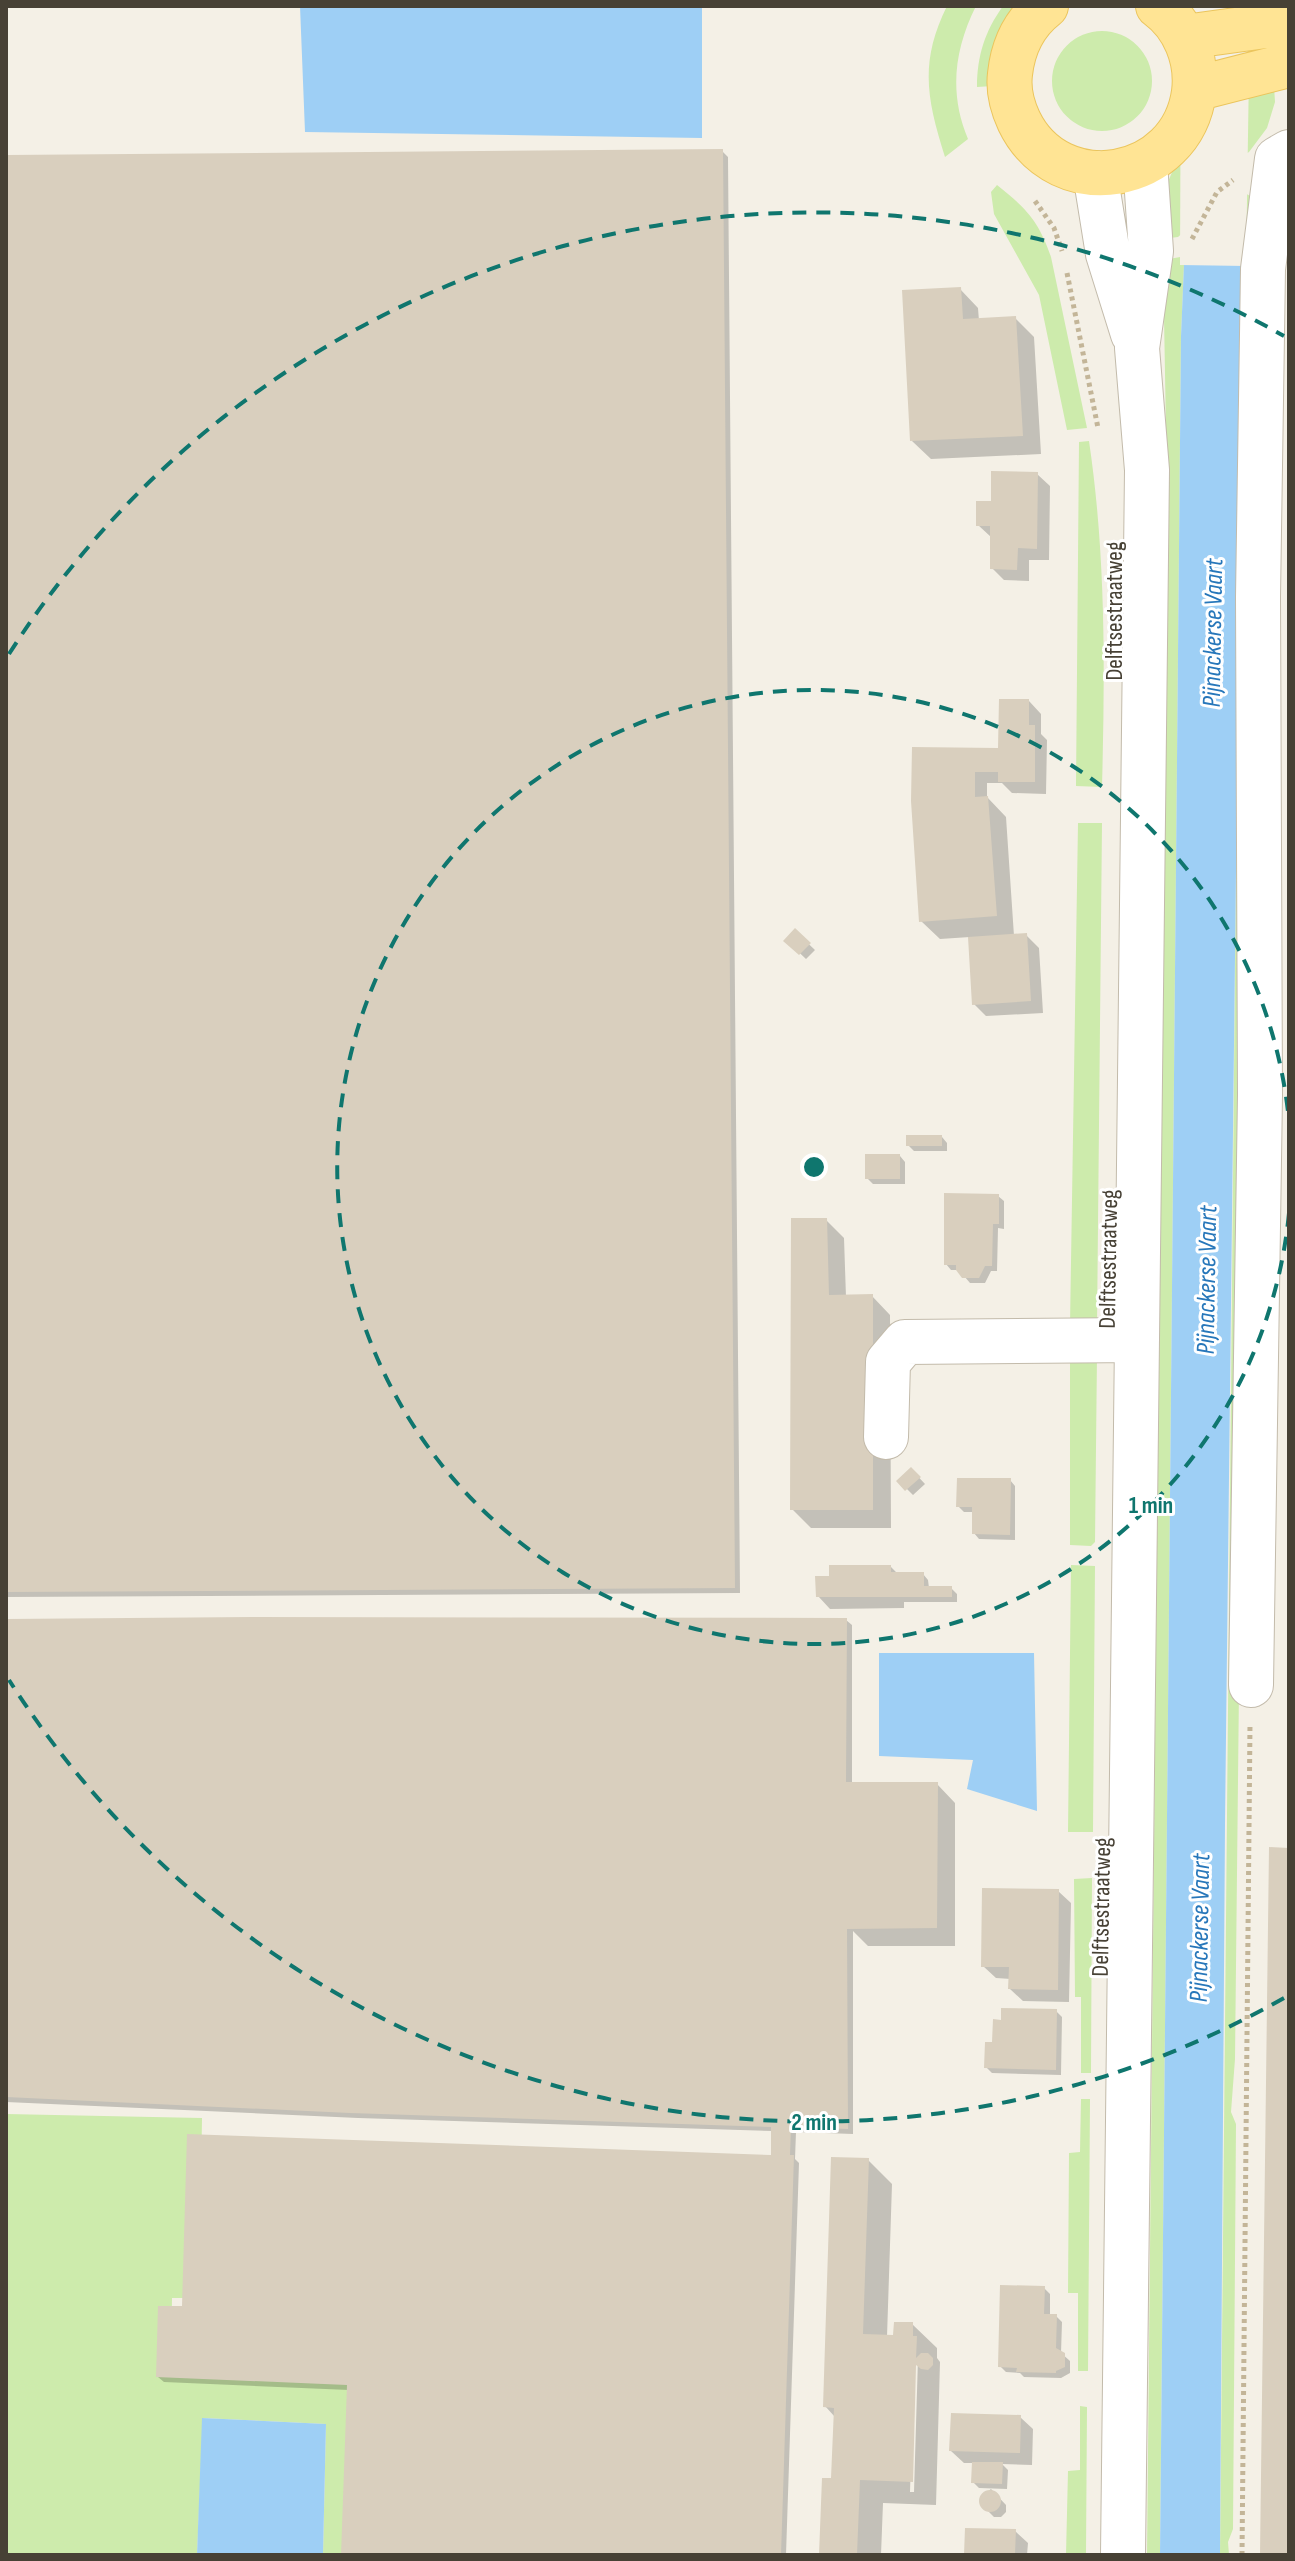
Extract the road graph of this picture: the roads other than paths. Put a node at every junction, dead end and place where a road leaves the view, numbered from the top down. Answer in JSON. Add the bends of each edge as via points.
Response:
{"nodes":[{"id":1,"x":1046,"y":6,"type":"edge"},
{"id":2,"x":1172,"y":20,"type":"edge"},
{"id":3,"x":1272,"y":28,"type":"edge"},
{"id":4,"x":1271,"y":70,"type":"edge"},
{"id":5,"x":1195,"y":89,"type":"junction"},
{"id":6,"x":1159,"y":152,"type":"junction"},
{"id":7,"x":1269,"y":162,"type":"edge"},
{"id":8,"x":1095,"y":173,"type":"junction"},
{"id":9,"x":1137,"y":348,"type":"junction"},
{"id":10,"x":1137,"y":1340,"type":"junction"},
{"id":11,"x":886,"y":1437,"type":"dead end"},
{"id":12,"x":1251,"y":1685,"type":"road end"},
{"id":13,"x":1123,"y":2555,"type":"edge"}],
"edges":[{"from":1,"to":8,"type":"main road","via":[[1020,36],[1011,59],[1013,109],[1037,148],[1074,170]]},
{"from":2,"to":3,"type":"main road"},
{"from":2,"to":5,"type":"main road","via":[[1194,62]]},
{"from":4,"to":5,"type":"main road"},
{"from":5,"to":6,"type":"main road","via":[[1191,108]]},
{"from":6,"to":8,"type":"main road","via":[[1129,170]]},
{"from":6,"to":9,"type":"street","name":"Delftsestraatweg"},
{"from":7,"to":12,"type":"street","via":[[1258,597],[1260,1095]]},
{"from":8,"to":9,"type":"street","name":"Delftsestraatweg","via":[[1108,254]]},
{"from":9,"to":10,"type":"street","name":"Delftsestraatweg","via":[[1147,470]]},
{"from":10,"to":11,"type":"street","via":[[905,1342],[888,1362]]},
{"from":10,"to":13,"type":"street","name":"Delftsestraatweg"}]}
